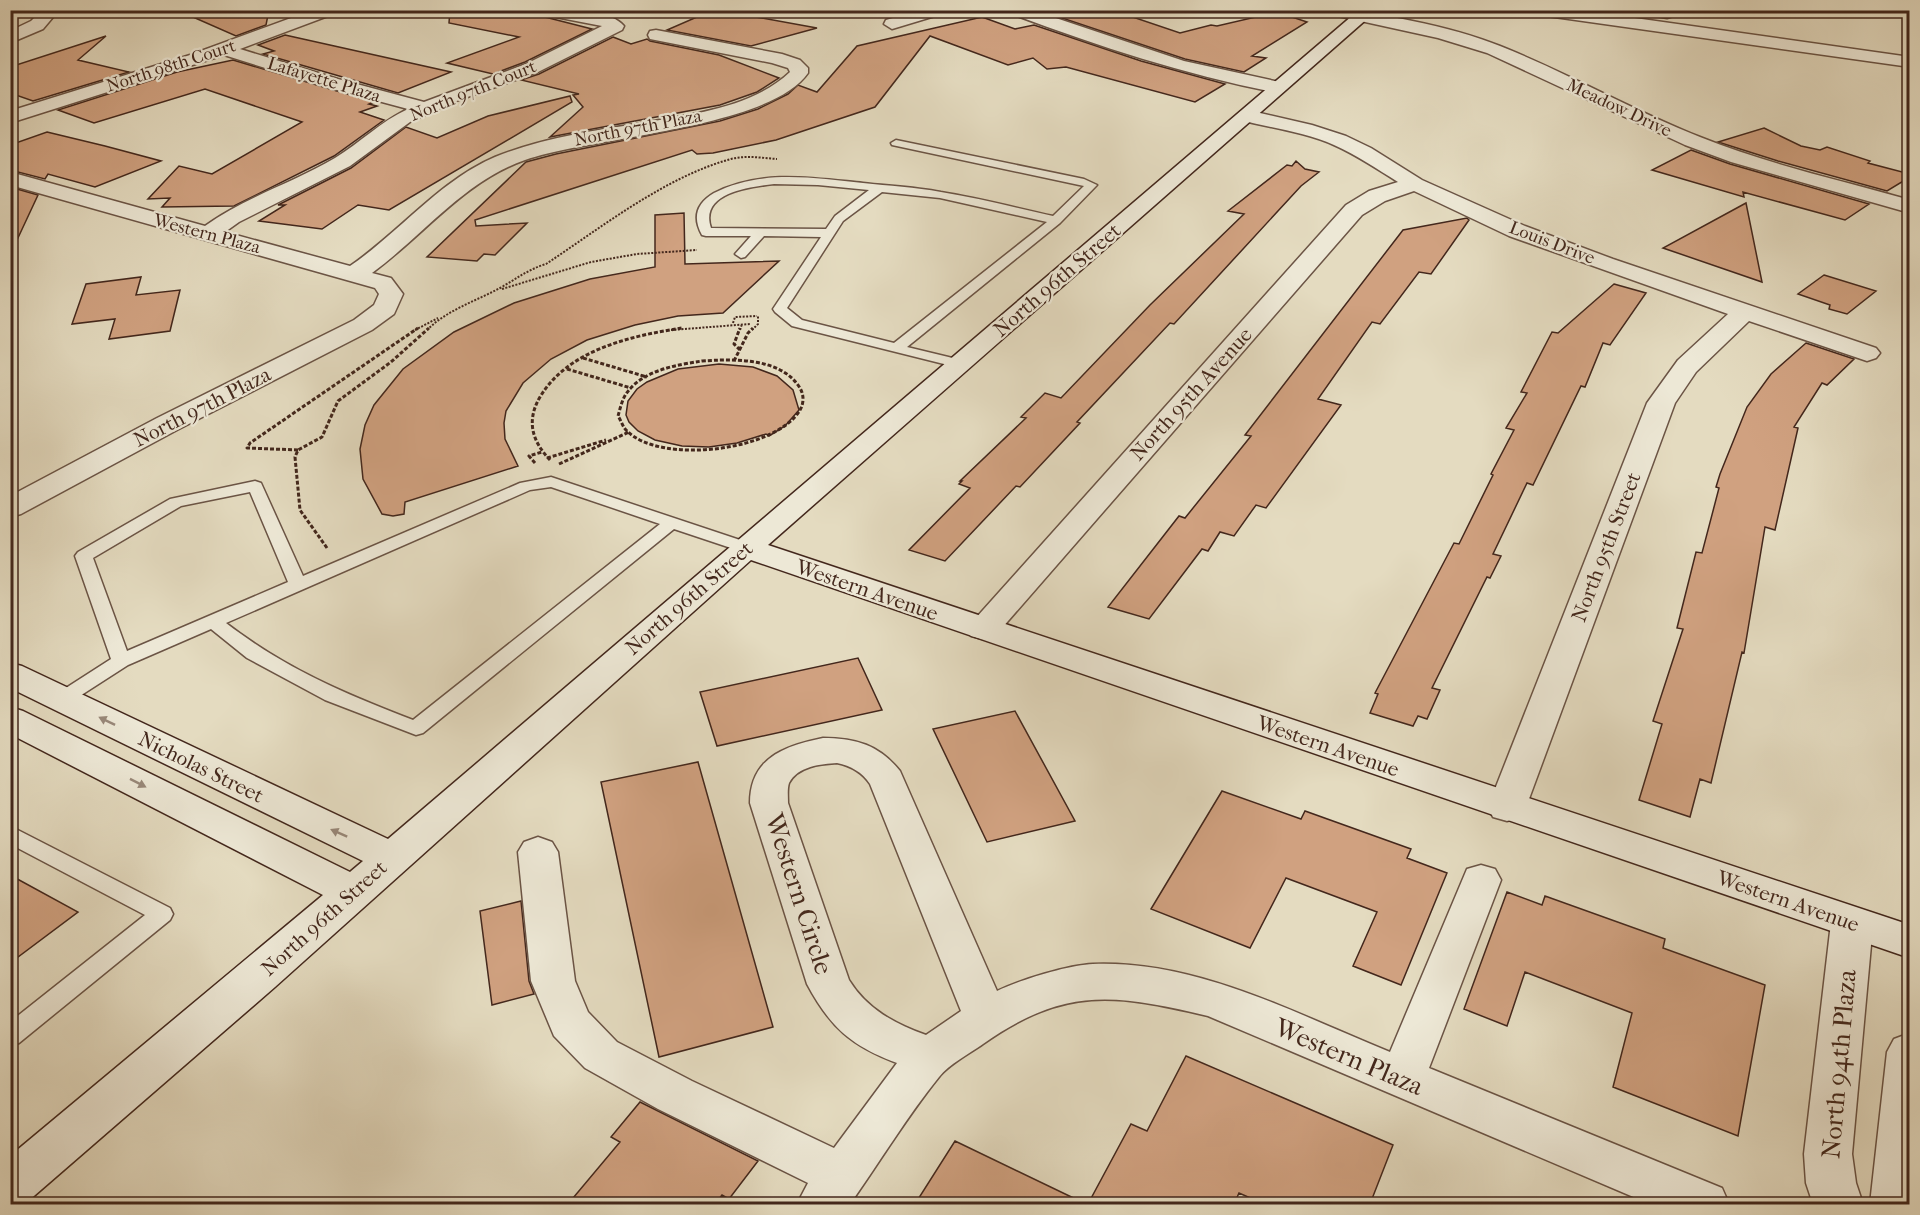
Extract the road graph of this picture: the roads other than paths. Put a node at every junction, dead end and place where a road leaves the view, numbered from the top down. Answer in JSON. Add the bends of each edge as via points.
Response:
{"nodes":[{"id":1,"x":51,"y":10,"type":"edge"},
{"id":2,"x":330,"y":10,"type":"edge"},
{"id":3,"x":544,"y":10,"type":"edge"},
{"id":4,"x":939,"y":10,"type":"edge"},
{"id":5,"x":1015,"y":10,"type":"edge"},
{"id":6,"x":1330,"y":10,"type":"edge"},
{"id":7,"x":1540,"y":10,"type":"edge"},
{"id":8,"x":1625,"y":10,"type":"edge"},
{"id":9,"x":1689,"y":10,"type":"edge"},
{"id":10,"x":1365,"y":14,"type":"edge"},
{"id":11,"x":892,"y":24,"type":"dead end"},
{"id":12,"x":656,"y":35,"type":"dead end"},
{"id":13,"x":10,"y":38,"type":"edge"},
{"id":14,"x":223,"y":49,"type":"junction"},
{"id":15,"x":1910,"y":62,"type":"edge"},
{"id":16,"x":1278,"y":87,"type":"junction"},
{"id":17,"x":426,"y":108,"type":"junction"},
{"id":18,"x":1247,"y":116,"type":"junction"},
{"id":19,"x":10,"y":117,"type":"edge"},
{"id":20,"x":896,"y":143,"type":"dead end"},
{"id":21,"x":10,"y":178,"type":"edge"},
{"id":22,"x":1415,"y":184,"type":"junction"},
{"id":23,"x":880,"y":188,"type":"junction"},
{"id":24,"x":1910,"y":207,"type":"edge"},
{"id":25,"x":1056,"y":220,"type":"junction"},
{"id":26,"x":762,"y":231,"type":"junction"},
{"id":27,"x":829,"y":233,"type":"junction"},
{"id":28,"x":208,"y":234,"type":"junction"},
{"id":29,"x":741,"y":254,"type":"dead end"},
{"id":30,"x":355,"y":274,"type":"junction"},
{"id":31,"x":390,"y":302,"type":"joint"},
{"id":32,"x":1745,"y":311,"type":"junction"},
{"id":33,"x":897,"y":348,"type":"junction"},
{"id":34,"x":1867,"y":353,"type":"dead end"},
{"id":35,"x":960,"y":364,"type":"junction"},
{"id":36,"x":10,"y":508,"type":"edge"},
{"id":37,"x":672,"y":522,"type":"junction"},
{"id":38,"x":746,"y":549,"type":"junction"},
{"id":39,"x":298,"y":584,"type":"junction"},
{"id":40,"x":212,"y":621,"type":"junction"},
{"id":41,"x":983,"y":629,"type":"junction"},
{"id":42,"x":121,"y":660,"type":"junction"},
{"id":43,"x":10,"y":674,"type":"edge"},
{"id":44,"x":62,"y":699,"type":"junction"},
{"id":45,"x":10,"y":719,"type":"edge"},
{"id":46,"x":1507,"y":807,"type":"junction"},
{"id":47,"x":10,"y":834,"type":"edge"},
{"id":48,"x":538,"y":852,"type":"dead end"},
{"id":49,"x":392,"y":858,"type":"junction"},
{"id":50,"x":1481,"y":880,"type":"dead end"},
{"id":51,"x":353,"y":892,"type":"junction"},
{"id":52,"x":1852,"y":923,"type":"junction"},
{"id":53,"x":1910,"y":942,"type":"edge"},
{"id":54,"x":986,"y":1018,"type":"junction"},
{"id":55,"x":10,"y":1036,"type":"edge"},
{"id":56,"x":1910,"y":1052,"type":"edge"},
{"id":57,"x":932,"y":1056,"type":"junction"},
{"id":58,"x":1402,"y":1079,"type":"junction"},
{"id":59,"x":13,"y":1179,"type":"edge"},
{"id":60,"x":832,"y":1190,"type":"edge"},
{"id":61,"x":1704,"y":1204,"type":"edge"},
{"id":62,"x":1838,"y":1204,"type":"edge"},
{"id":63,"x":1895,"y":1204,"type":"edge"}],
"edges":[{"from":1,"to":13,"type":"street","via":[[37,25]]},
{"from":2,"to":14,"type":"street","name":"North 98th Court"},
{"from":3,"to":17,"type":"street","name":"North 97th Court","via":[[616,26],[532,68]]},
{"from":4,"to":11,"type":"street"},
{"from":5,"to":16,"type":"street","via":[[1146,57]]},
{"from":6,"to":10,"type":"street","name":"Meadow Drive"},
{"from":7,"to":15,"type":"street"},
{"from":8,"to":9,"type":"lane","via":[[1667,15]]},
{"from":10,"to":16,"type":"street","name":"North 96th Street"},
{"from":10,"to":24,"type":"street","name":"Meadow Drive","via":[[1493,49],[1692,141]]},
{"from":12,"to":30,"type":"street","name":"North 97th Plaza","via":[[776,58],[794,64],[799,73],[787,87],[750,105],[574,140],[506,161],[464,184],[383,255]]},
{"from":14,"to":17,"type":"street","name":"Lafayette Plaza"},
{"from":14,"to":19,"type":"street","name":"North 98th Court"},
{"from":16,"to":18,"type":"street","name":"North 96th Street"},
{"from":17,"to":28,"type":"street","name":"North 97th Court","via":[[403,118],[343,162],[239,212]]},
{"from":18,"to":22,"type":"street","name":"Louis Drive","via":[[1339,140]]},
{"from":18,"to":35,"type":"street","name":"North 96th Street"},
{"from":20,"to":25,"type":"lane","via":[[1091,185]]},
{"from":21,"to":28,"type":"street","name":"Western Plaza"},
{"from":22,"to":32,"type":"street","name":"Louis Drive","via":[[1517,231]]},
{"from":22,"to":41,"type":"street","name":"North 95th Avenue","via":[[1377,196],[1354,210]]},
{"from":23,"to":25,"type":"lane","via":[[940,195]]},
{"from":23,"to":26,"type":"lane","via":[[751,182],[726,190],[706,204],[701,215],[706,232]]},
{"from":23,"to":27,"type":"lane","via":[[839,219]]},
{"from":25,"to":33,"type":"lane"},
{"from":26,"to":27,"type":"lane"},
{"from":26,"to":29,"type":"lane"},
{"from":27,"to":33,"type":"lane","via":[[780,309],[797,323]]},
{"from":28,"to":30,"type":"street","name":"Western Plaza"},
{"from":30,"to":31,"type":"street","name":"Western Plaza","via":[[388,287]]},
{"from":31,"to":36,"type":"street","name":"North 97th Plaza","via":[[363,325]]},
{"from":32,"to":34,"type":"street","name":"Louis Drive"},
{"from":32,"to":46,"type":"street","name":"North 95th Street","via":[[1687,366],[1661,403]]},
{"from":33,"to":35,"type":"lane"},
{"from":35,"to":38,"type":"street","name":"North 96th Street"},
{"from":37,"to":38,"type":"lane"},
{"from":37,"to":39,"type":"lane","via":[[551,482],[526,486]]},
{"from":37,"to":40,"type":"lane","via":[[416,728],[332,696],[254,654]]},
{"from":38,"to":41,"type":"street","name":"Western Avenue"},
{"from":38,"to":49,"type":"street","name":"North 96th Street"},
{"from":39,"to":40,"type":"lane"},
{"from":39,"to":42,"type":"lane","via":[[255,486],[176,502],[84,556]]},
{"from":40,"to":42,"type":"lane"},
{"from":41,"to":46,"type":"street","name":"Western Avenue"},
{"from":42,"to":44,"type":"lane"},
{"from":43,"to":44,"type":"street","name":"Nicholas Street"},
{"from":49,"to":44,"type":"street","name":"Nicholas Street","one_way":true},
{"from":45,"to":51,"type":"street","name":"Nicholas Street","one_way":true},
{"from":46,"to":52,"type":"street","name":"Western Avenue"},
{"from":47,"to":55,"type":"lane","via":[[162,914]]},
{"from":48,"to":60,"type":"street","via":[[553,981],[570,1023],[601,1055]]},
{"from":49,"to":51,"type":"street","name":"North 96th Street"},
{"from":50,"to":58,"type":"street"},
{"from":51,"to":59,"type":"street","name":"North 96th Street","via":[[260,975]]},
{"from":52,"to":53,"type":"street","name":"Western Avenue"},
{"from":52,"to":62,"type":"street","name":"North 94th Plaza","via":[[1827,1154]]},
{"from":54,"to":57,"type":"street","name":"Western Plaza"},
{"from":54,"to":57,"type":"street","name":"Western Circle","via":[[886,780],[876,766],[843,751],[825,750],[801,756],[780,769],[773,777],[769,803],[834,994],[854,1020],[871,1032]]},
{"from":54,"to":58,"type":"street","name":"Western Plaza","via":[[1027,996],[1067,985],[1093,981],[1147,984],[1216,1000]]},
{"from":56,"to":63,"type":"street"},
{"from":57,"to":60,"type":"street","name":"Western Plaza","via":[[905,1085]]},
{"from":58,"to":61,"type":"street","name":"Western Plaza"}]}
